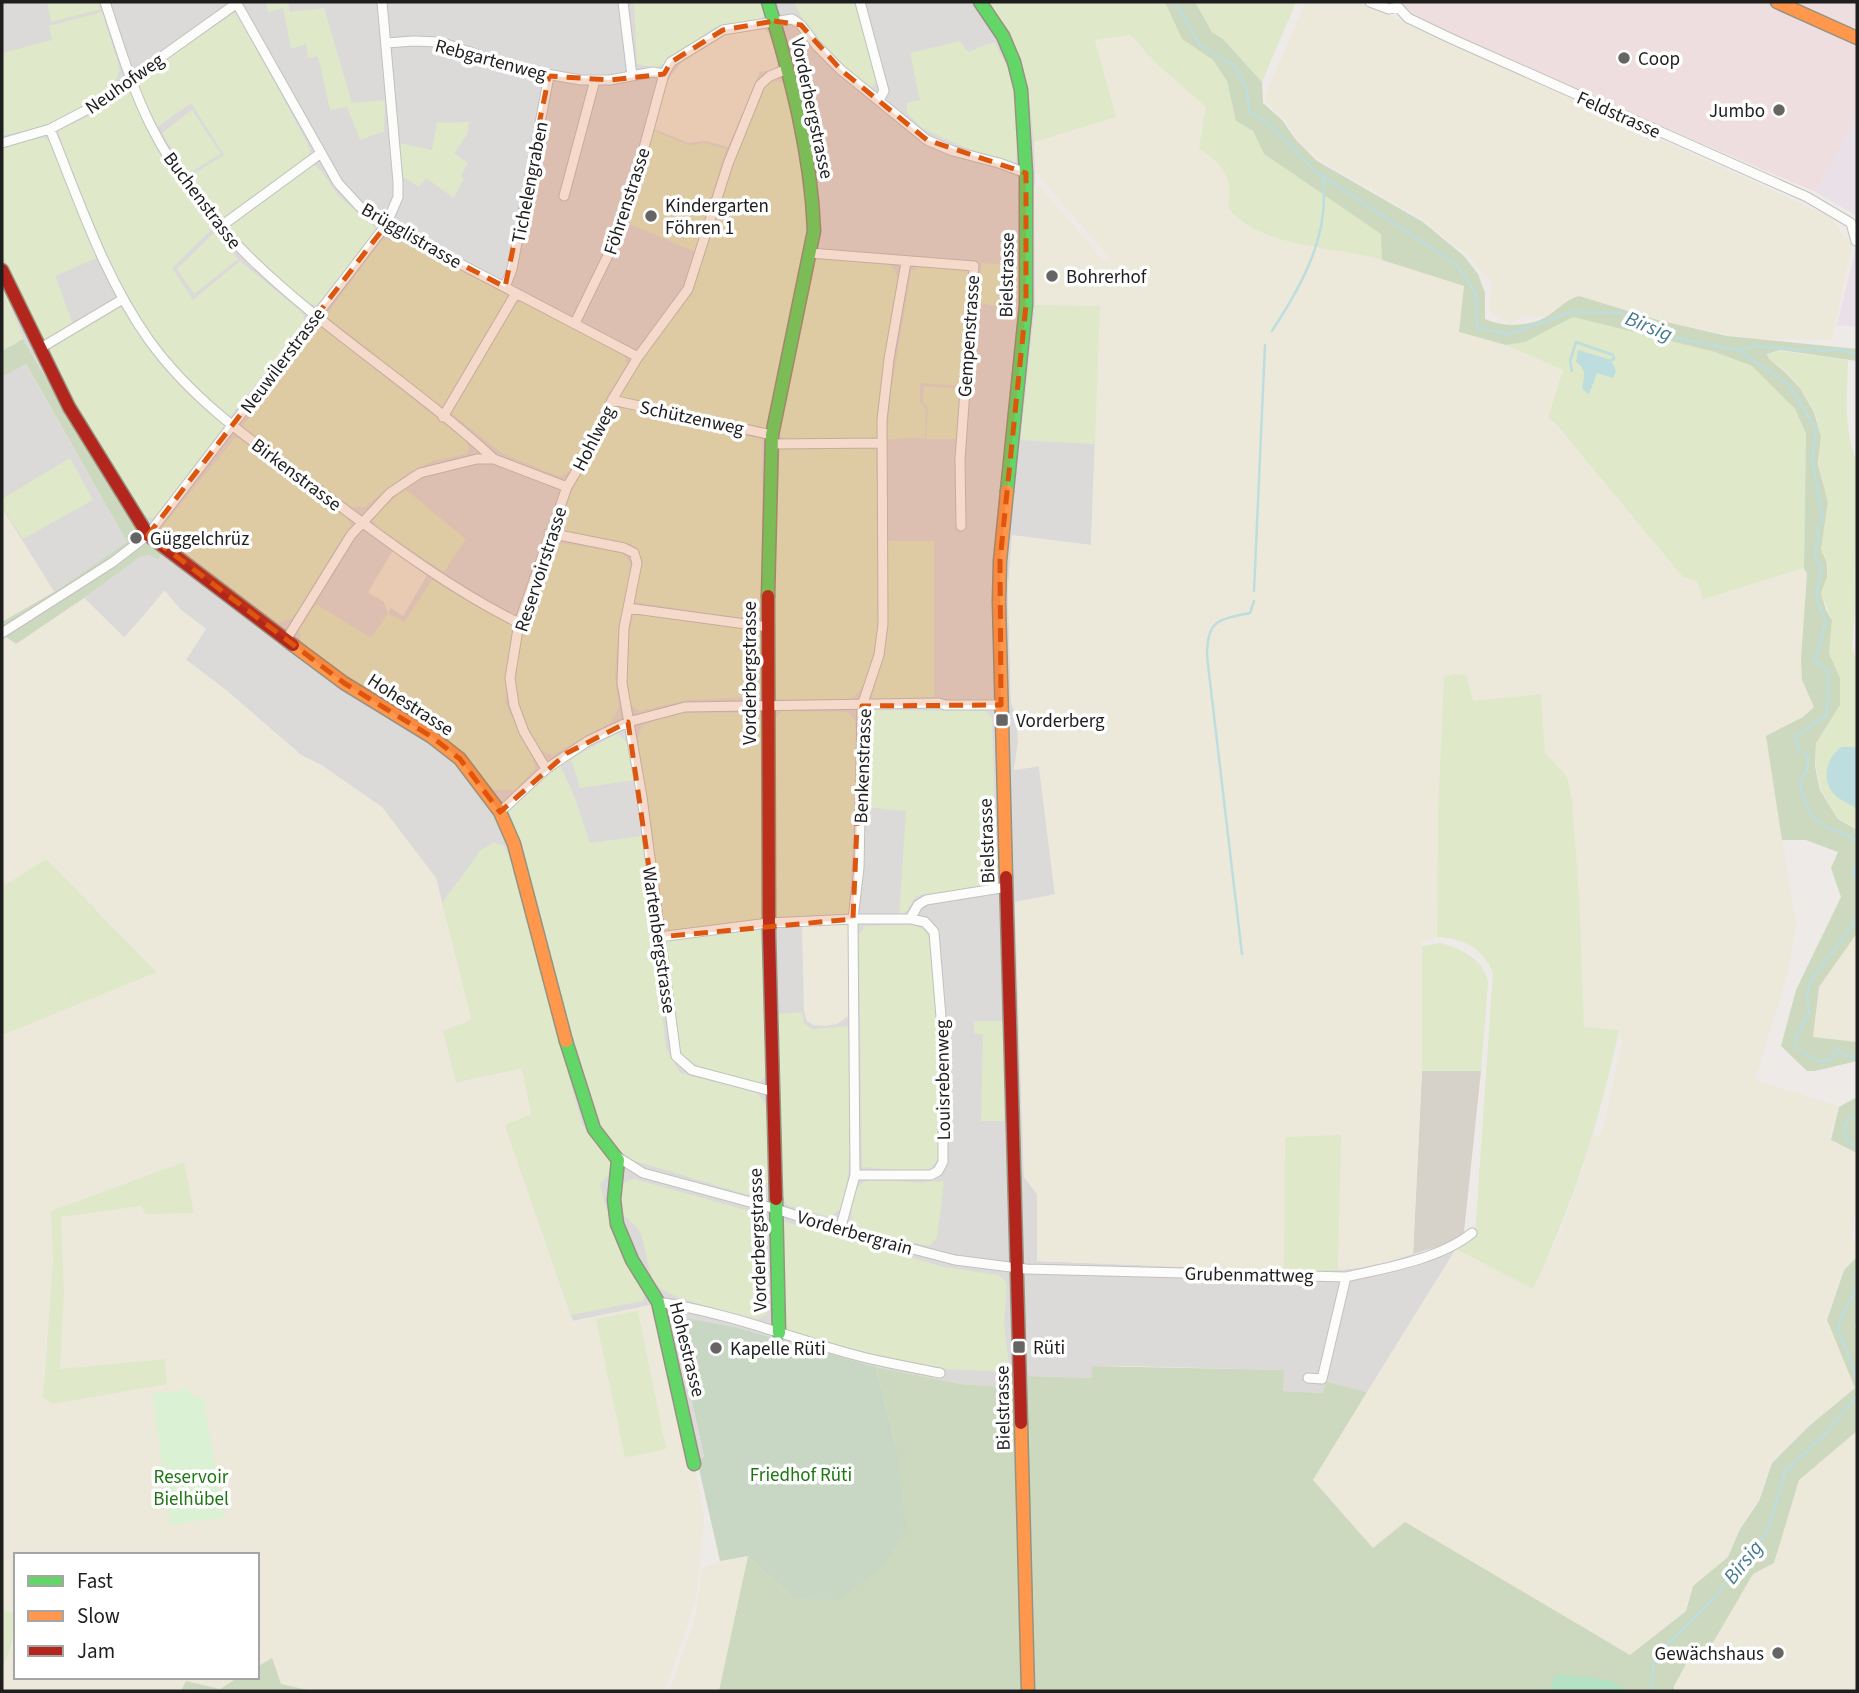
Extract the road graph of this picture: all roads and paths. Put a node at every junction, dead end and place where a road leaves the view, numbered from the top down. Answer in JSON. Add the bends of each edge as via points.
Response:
{"nodes":[{"id":1,"x":105,"y":2,"type":"edge"},
{"id":2,"x":382,"y":2,"type":"edge"},
{"id":3,"x":623,"y":2,"type":"edge"},
{"id":4,"x":768,"y":2,"type":"edge"},
{"id":5,"x":860,"y":2,"type":"edge"},
{"id":6,"x":980,"y":2,"type":"edge"},
{"id":7,"x":1370,"y":2,"type":"edge"},
{"id":8,"x":1777,"y":2,"type":"edge"},
{"id":9,"x":237,"y":3,"type":"edge"},
{"id":10,"x":1400,"y":4,"type":"edge"},
{"id":11,"x":774,"y":21,"type":"junction"},
{"id":12,"x":1857,"y":38,"type":"edge"},
{"id":13,"x":387,"y":43,"type":"junction"},
{"id":14,"x":787,"y":69,"type":"junction"},
{"id":15,"x":664,"y":74,"type":"junction"},
{"id":16,"x":549,"y":76,"type":"junction"},
{"id":17,"x":632,"y":76,"type":"junction"},
{"id":18,"x":129,"y":79,"type":"junction"},
{"id":19,"x":595,"y":80,"type":"junction"},
{"id":20,"x":880,"y":100,"type":"junction"},
{"id":21,"x":50,"y":128,"type":"junction"},
{"id":22,"x":2,"y":143,"type":"edge"},
{"id":23,"x":321,"y":153,"type":"junction"},
{"id":24,"x":1026,"y":173,"type":"junction"},
{"id":25,"x":564,"y":196,"type":"dead end"},
{"id":26,"x":386,"y":225,"type":"junction"},
{"id":27,"x":220,"y":227,"type":"junction"},
{"id":28,"x":1856,"y":242,"type":"edge"},
{"id":29,"x":810,"y":253,"type":"junction"},
{"id":30,"x":906,"y":262,"type":"junction"},
{"id":31,"x":2,"y":270,"type":"edge"},
{"id":32,"x":505,"y":288,"type":"junction"},
{"id":33,"x":516,"y":293,"type":"junction"},
{"id":34,"x":123,"y":299,"type":"junction"},
{"id":35,"x":316,"y":316,"type":"junction"},
{"id":36,"x":575,"y":323,"type":"junction"},
{"id":37,"x":39,"y":349,"type":"junction"},
{"id":38,"x":638,"y":357,"type":"junction"},
{"id":39,"x":612,"y":400,"type":"junction"},
{"id":40,"x":443,"y":417,"type":"junction"},
{"id":41,"x":232,"y":426,"type":"junction"},
{"id":42,"x":772,"y":440,"type":"junction"},
{"id":43,"x":882,"y":443,"type":"junction"},
{"id":44,"x":494,"y":459,"type":"junction"},
{"id":45,"x":567,"y":487,"type":"junction"},
{"id":46,"x":362,"y":522,"type":"junction"},
{"id":47,"x":961,"y":526,"type":"dead end"},
{"id":48,"x":549,"y":533,"type":"junction"},
{"id":49,"x":148,"y":535,"type":"junction"},
{"id":50,"x":628,"y":608,"type":"junction"},
{"id":51,"x":519,"y":622,"type":"junction"},
{"id":52,"x":768,"y":627,"type":"junction"},
{"id":53,"x":2,"y":633,"type":"edge"},
{"id":54,"x":286,"y":640,"type":"junction"},
{"id":55,"x":767,"y":705,"type":"junction"},
{"id":56,"x":1001,"y":705,"type":"junction"},
{"id":57,"x":862,"y":706,"type":"junction"},
{"id":58,"x":628,"y":722,"type":"junction"},
{"id":59,"x":546,"y":769,"type":"junction"},
{"id":60,"x":500,"y":812,"type":"junction"},
{"id":61,"x":1007,"y":887,"type":"junction"},
{"id":62,"x":853,"y":919,"type":"junction"},
{"id":63,"x":910,"y":919,"type":"junction"},
{"id":64,"x":768,"y":923,"type":"junction"},
{"id":65,"x":659,"y":937,"type":"junction"},
{"id":66,"x":771,"y":1091,"type":"junction"},
{"id":67,"x":616,"y":1156,"type":"junction"},
{"id":68,"x":855,"y":1175,"type":"junction"},
{"id":69,"x":776,"y":1209,"type":"junction"},
{"id":70,"x":840,"y":1230,"type":"junction"},
{"id":71,"x":1472,"y":1233,"type":"dead end"},
{"id":72,"x":1018,"y":1268,"type":"junction"},
{"id":73,"x":1346,"y":1277,"type":"junction"},
{"id":74,"x":658,"y":1302,"type":"junction"},
{"id":75,"x":779,"y":1333,"type":"junction"},
{"id":76,"x":940,"y":1373,"type":"dead end"},
{"id":77,"x":1308,"y":1378,"type":"dead end"},
{"id":78,"x":694,"y":1464,"type":"dead end"},
{"id":79,"x":1028,"y":1691,"type":"edge"}],
"edges":[{"from":1,"to":18,"type":"street","name":"Buchenstrasse"},
{"from":2,"to":13,"type":"street","name":"Neuwilerstrasse"},
{"from":3,"to":17,"type":"street"},
{"from":4,"to":11,"type":"street","name":"Vorderbergstrasse"},
{"from":5,"to":20,"type":"street","via":[[884,91]]},
{"from":6,"to":24,"type":"street","name":"Bielstrasse","via":[[1014,62],[1021,90]]},
{"from":7,"to":10,"type":"street","name":"Feldstrasse","via":[[1389,9]]},
{"from":8,"to":12,"type":"street"},
{"from":9,"to":18,"type":"street","name":"Neuhofweg"},
{"from":9,"to":23,"type":"street","name":"Brügglistrasse"},
{"from":10,"to":28,"type":"street","name":"Feldstrasse","via":[[1408,18],[1452,39],[1807,197],[1851,223]]},
{"from":11,"to":14,"type":"street","name":"Vorderbergstrasse"},
{"from":11,"to":15,"type":"street","via":[[723,30],[671,62]]},
{"from":11,"to":20,"type":"street","via":[[792,19],[801,24],[841,70]]},
{"from":13,"to":16,"type":"street","name":"Rebgartenweg","via":[[440,43]]},
{"from":13,"to":26,"type":"street","name":"Neuwilerstrasse","via":[[398,197]]},
{"from":14,"to":29,"type":"street","name":"Vorderbergstrasse","via":[[814,206]]},
{"from":14,"to":38,"type":"street","name":"Hohlweg","via":[[760,85],[728,164],[688,289]]},
{"from":15,"to":17,"type":"street","name":"Rebgartenweg"},
{"from":15,"to":36,"type":"street","name":"Föhrenstrasse","via":[[625,216]]},
{"from":16,"to":19,"type":"street","name":"Rebgartenweg"},
{"from":16,"to":32,"type":"street","name":"Tichelengraben"},
{"from":17,"to":19,"type":"street","name":"Rebgartenweg"},
{"from":18,"to":21,"type":"street","name":"Neuhofweg","via":[[90,108]]},
{"from":18,"to":27,"type":"street","name":"Buchenstrasse","via":[[178,172]]},
{"from":19,"to":25,"type":"street"},
{"from":20,"to":24,"type":"street","via":[[927,139]]},
{"from":21,"to":22,"type":"street","name":"Neuhofweg"},
{"from":21,"to":34,"type":"street","name":"Birkenstrasse"},
{"from":23,"to":26,"type":"street","name":"Brügglistrasse","via":[[348,195]]},
{"from":23,"to":27,"type":"street"},
{"from":24,"to":56,"type":"street","name":"Bielstrasse","via":[[1026,305],[1000,561]]},
{"from":26,"to":32,"type":"street","name":"Brügglistrasse"},
{"from":26,"to":35,"type":"street","name":"Neuwilerstrasse"},
{"from":27,"to":35,"type":"street","name":"Buchenstrasse"},
{"from":29,"to":30,"type":"street","name":"Gempenstrasse"},
{"from":29,"to":42,"type":"street","name":"Vorderbergstrasse"},
{"from":30,"to":43,"type":"street","name":"Benkenstrasse","via":[[889,359]]},
{"from":30,"to":47,"type":"street","name":"Gempenstrasse","via":[[974,266],[960,459]]},
{"from":31,"to":37,"type":"street","name":"Hohestrasse"},
{"from":32,"to":33,"type":"street","name":"Brügglistrasse"},
{"from":33,"to":36,"type":"street","name":"Brügglistrasse"},
{"from":33,"to":40,"type":"street"},
{"from":34,"to":37,"type":"street"},
{"from":34,"to":41,"type":"street","name":"Birkenstrasse","via":[[173,370]]},
{"from":35,"to":40,"type":"street","name":"Buchenstrasse"},
{"from":35,"to":41,"type":"street","name":"Neuwilerstrasse"},
{"from":36,"to":38,"type":"street","name":"Brügglistrasse"},
{"from":37,"to":49,"type":"street","name":"Hohestrasse"},
{"from":38,"to":39,"type":"street","name":"Hohlweg"},
{"from":39,"to":42,"type":"street","name":"Schützenweg"},
{"from":39,"to":45,"type":"street","name":"Hohlweg"},
{"from":40,"to":44,"type":"street","name":"Buchenstrasse"},
{"from":41,"to":46,"type":"street","name":"Birkenstrasse"},
{"from":41,"to":49,"type":"street","name":"Neuwilerstrasse"},
{"from":42,"to":43,"type":"street","name":"Schützenweg"},
{"from":42,"to":52,"type":"street","name":"Vorderbergstrasse"},
{"from":43,"to":57,"type":"street","name":"Benkenstrasse","via":[[883,623],[879,655]]},
{"from":44,"to":45,"type":"street","name":"Hohlweg"},
{"from":44,"to":46,"type":"street","name":"Hohlweg","via":[[420,473],[390,493]]},
{"from":45,"to":48,"type":"street","name":"Reservoirstrasse"},
{"from":46,"to":51,"type":"street","name":"Birkenstrasse","via":[[480,603]]},
{"from":46,"to":54,"type":"street","name":"Hohlweg"},
{"from":48,"to":50,"type":"street","name":"Wartenbergstrasse","via":[[634,553],[637,563]]},
{"from":48,"to":51,"type":"street","name":"Reservoirstrasse"},
{"from":49,"to":53,"type":"street","name":"Neuwilerstrasse","via":[[128,553]]},
{"from":49,"to":54,"type":"street","name":"Hohestrasse"},
{"from":50,"to":52,"type":"street"},
{"from":50,"to":58,"type":"street","name":"Wartenbergstrasse","via":[[622,683]]},
{"from":51,"to":59,"type":"street","name":"Reservoirstrasse","via":[[510,678],[513,705]]},
{"from":52,"to":55,"type":"street","name":"Vorderbergstrasse"},
{"from":54,"to":60,"type":"street","name":"Hohestrasse","via":[[460,759]]},
{"from":55,"to":57,"type":"street"},
{"from":55,"to":58,"type":"street","via":[[685,707]]},
{"from":55,"to":64,"type":"street","name":"Vorderbergstrasse"},
{"from":56,"to":57,"type":"street"},
{"from":56,"to":61,"type":"street","name":"Bielstrasse"},
{"from":57,"to":62,"type":"street","name":"Benkenstrasse","via":[[859,868]]},
{"from":58,"to":59,"type":"street"},
{"from":58,"to":65,"type":"street","name":"Wartenbergstrasse"},
{"from":59,"to":60,"type":"street"},
{"from":60,"to":67,"type":"street","name":"Hohestrasse","via":[[514,844],[572,1065],[594,1129]]},
{"from":61,"to":63,"type":"street","via":[[926,900]]},
{"from":61,"to":72,"type":"street","name":"Bielstrasse"},
{"from":62,"to":63,"type":"street"},
{"from":62,"to":64,"type":"street"},
{"from":62,"to":68,"type":"street","name":"Benkenstrasse"},
{"from":63,"to":68,"type":"street","name":"Louisrebenweg","via":[[925,922],[934,932],[943,1041],[943,1162],[931,1175]]},
{"from":64,"to":65,"type":"street"},
{"from":64,"to":66,"type":"street","name":"Vorderbergstrasse"},
{"from":65,"to":66,"type":"street","name":"Wartenbergstrasse","via":[[676,1056],[692,1070]]},
{"from":66,"to":69,"type":"street","name":"Vorderbergstrasse"},
{"from":67,"to":69,"type":"street","name":"Vorderbergrain","via":[[643,1173]]},
{"from":67,"to":74,"type":"street","name":"Hohestrasse","via":[[615,1215],[647,1289]]},
{"from":68,"to":70,"type":"street","name":"Benkenstrasse"},
{"from":69,"to":70,"type":"street","name":"Vorderbergrain"},
{"from":69,"to":75,"type":"street","name":"Vorderbergstrasse"},
{"from":70,"to":72,"type":"street","name":"Vorderbergrain","via":[[955,1260]]},
{"from":71,"to":73,"type":"street","name":"Grubenmattweg","via":[[1456,1245]]},
{"from":72,"to":73,"type":"street","name":"Grubenmattweg"},
{"from":72,"to":79,"type":"street","name":"Bielstrasse"},
{"from":73,"to":77,"type":"street","via":[[1322,1379]]},
{"from":74,"to":75,"type":"street","via":[[707,1310]]},
{"from":74,"to":78,"type":"street","name":"Hohestrasse"},
{"from":75,"to":76,"type":"street"}]}
